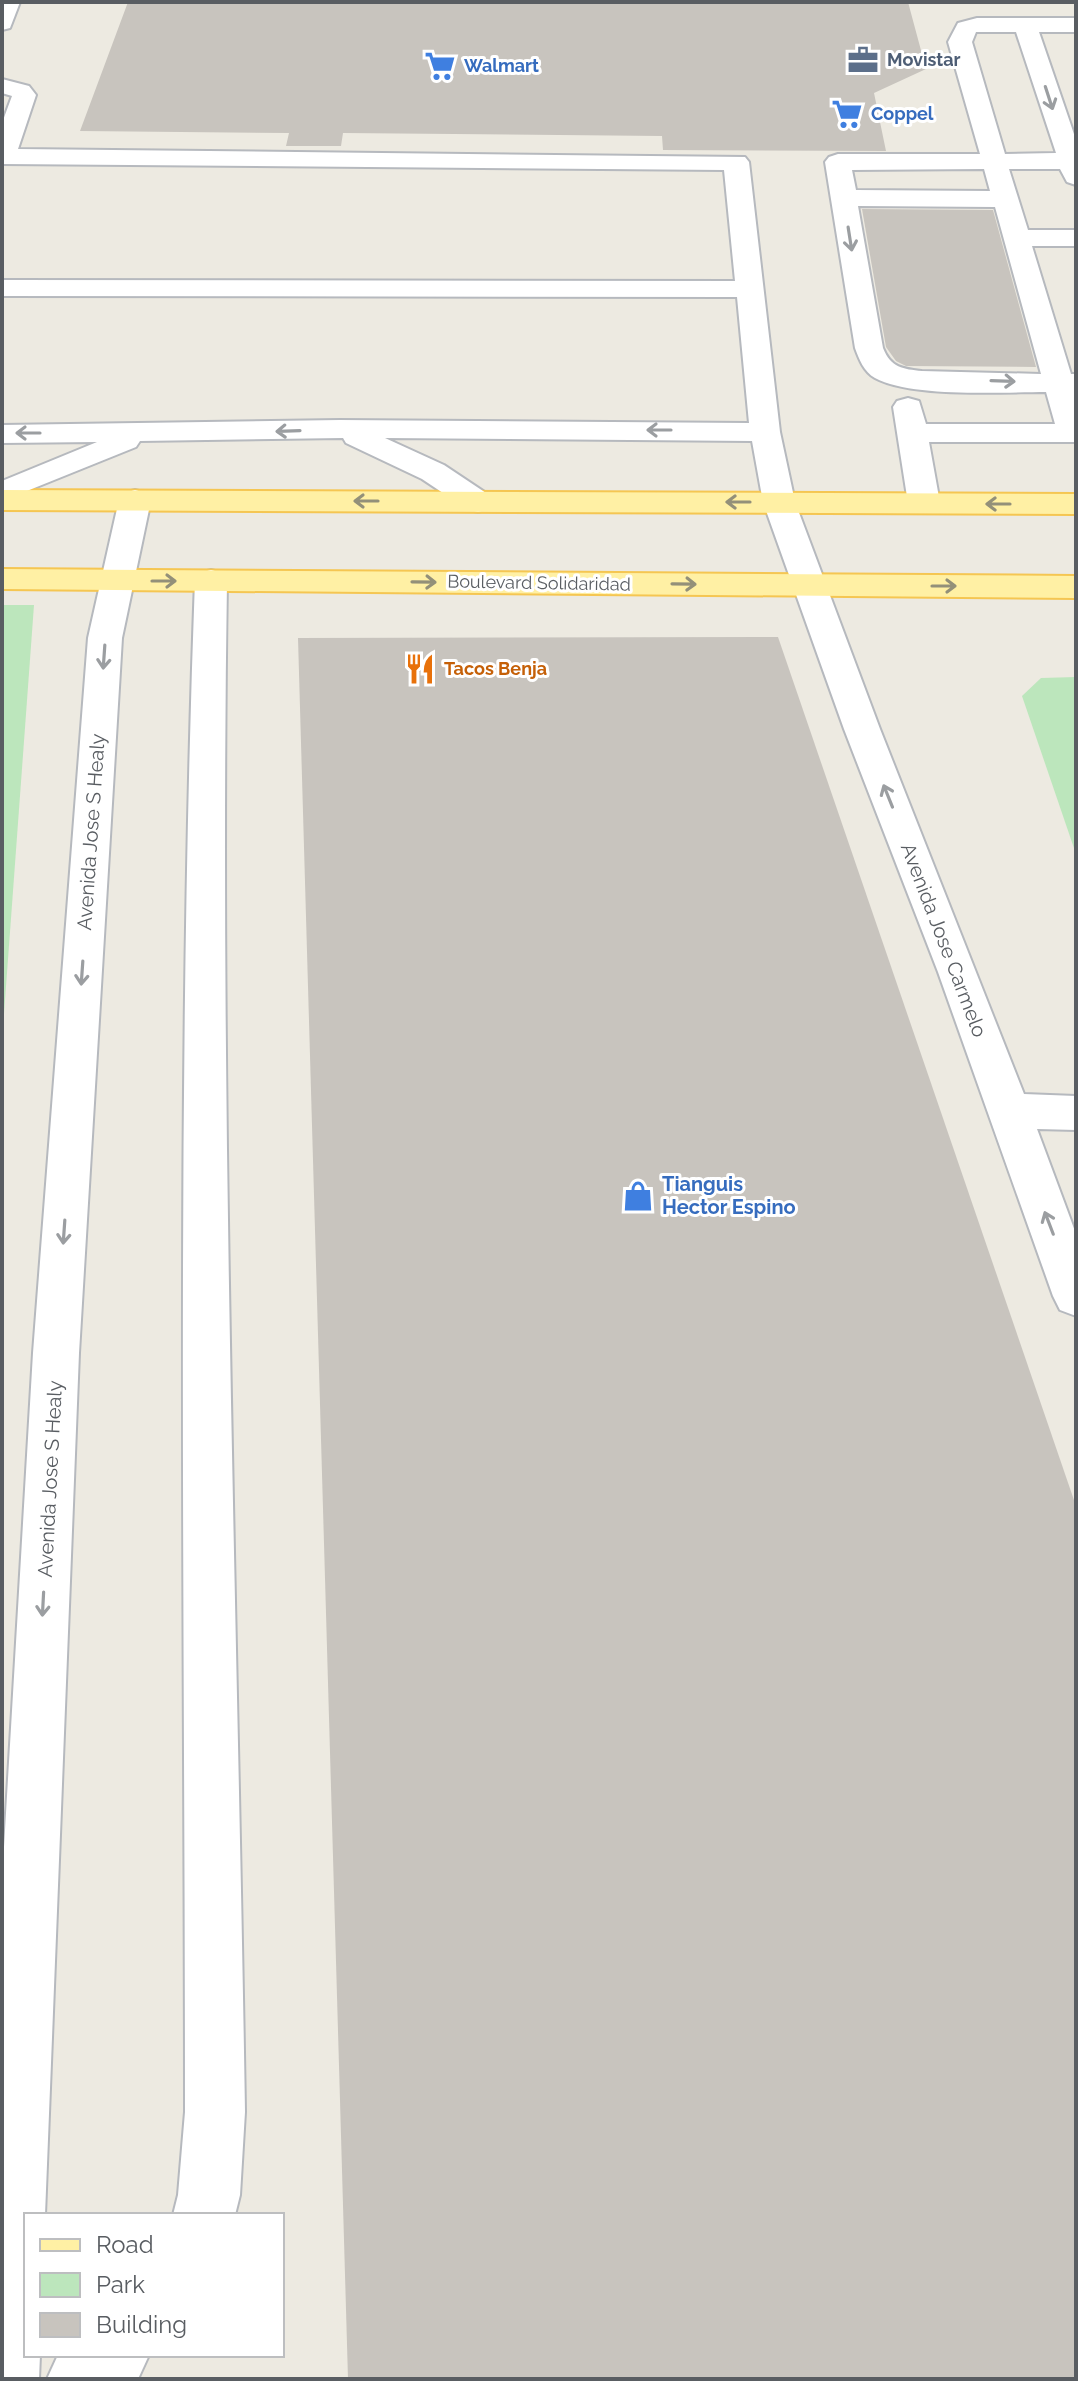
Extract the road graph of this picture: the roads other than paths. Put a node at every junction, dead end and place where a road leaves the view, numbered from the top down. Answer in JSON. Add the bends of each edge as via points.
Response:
{"nodes":[{"id":1,"x":9,"y":2,"type":"edge"},
{"id":2,"x":2,"y":23,"type":"edge"},
{"id":3,"x":1025,"y":24,"type":"junction"},
{"id":4,"x":1076,"y":25,"type":"edge"},
{"id":5,"x":2,"y":86,"type":"edge"},
{"id":6,"x":3,"y":156,"type":"edge"},
{"id":7,"x":992,"y":159,"type":"junction"},
{"id":8,"x":1074,"y":166,"type":"edge"},
{"id":9,"x":843,"y":198,"type":"junction"},
{"id":10,"x":1004,"y":199,"type":"junction"},
{"id":11,"x":1016,"y":238,"type":"junction"},
{"id":12,"x":1076,"y":238,"type":"edge"},
{"id":13,"x":2,"y":288,"type":"edge"},
{"id":14,"x":751,"y":289,"type":"junction"},
{"id":15,"x":903,"y":377,"type":"junction"},
{"id":16,"x":1067,"y":382,"type":"edge"},
{"id":17,"x":340,"y":429,"type":"junction"},
{"id":18,"x":765,"y":432,"type":"junction"},
{"id":19,"x":145,"y":433,"type":"junction"},
{"id":20,"x":913,"y":433,"type":"junction"},
{"id":21,"x":1074,"y":433,"type":"edge"},
{"id":22,"x":2,"y":434,"type":"edge"},
{"id":23,"x":2,"y":492,"type":"edge"},
{"id":24,"x":2,"y":500,"type":"edge"},
{"id":25,"x":135,"y":500,"type":"junction"},
{"id":26,"x":478,"y":502,"type":"junction"},
{"id":27,"x":779,"y":502,"type":"junction"},
{"id":28,"x":924,"y":503,"type":"junction"},
{"id":29,"x":1076,"y":504,"type":"edge"},
{"id":30,"x":2,"y":579,"type":"edge"},
{"id":31,"x":211,"y":580,"type":"junction"},
{"id":32,"x":118,"y":581,"type":"junction"},
{"id":33,"x":808,"y":585,"type":"junction"},
{"id":34,"x":1076,"y":587,"type":"edge"},
{"id":35,"x":1007,"y":1111,"type":"junction"},
{"id":36,"x":1076,"y":1113,"type":"edge"},
{"id":37,"x":1076,"y":1296,"type":"edge"},
{"id":38,"x":204,"y":2213,"type":"edge"},
{"id":39,"x":113,"y":2357,"type":"edge"},
{"id":40,"x":6,"y":2379,"type":"edge"},
{"id":41,"x":80,"y":2379,"type":"edge"}],
"edges":[{"from":1,"to":2,"type":"street"},
{"from":3,"to":4,"type":"street"},
{"from":3,"to":7,"type":"street","via":[[977,25],[961,33]]},
{"from":3,"to":8,"type":"street","one_way":true},
{"from":5,"to":6,"type":"street","via":[[24,95]]},
{"from":6,"to":14,"type":"street","name":"Avenida Jose Carmelo","via":[[736,162]]},
{"from":7,"to":8,"type":"street"},
{"from":7,"to":9,"type":"street","via":[[838,162]]},
{"from":7,"to":10,"type":"street"},
{"from":9,"to":10,"type":"street"},
{"from":9,"to":15,"type":"street","one_way":true,"via":[[869,348],[881,371]]},
{"from":10,"to":11,"type":"street"},
{"from":11,"to":12,"type":"street"},
{"from":11,"to":16,"type":"street"},
{"from":13,"to":14,"type":"street"},
{"from":14,"to":18,"type":"street","name":"Avenida Jose Carmelo"},
{"from":15,"to":16,"type":"street","one_way":true},
{"from":15,"to":20,"type":"street"},
{"from":16,"to":21,"type":"street"},
{"from":18,"to":17,"type":"street","one_way":true},
{"from":17,"to":19,"type":"street","one_way":true},
{"from":17,"to":26,"type":"street","via":[[410,460]]},
{"from":18,"to":27,"type":"street","name":"Avenida Jose Carmelo"},
{"from":19,"to":22,"type":"street","one_way":true},
{"from":19,"to":23,"type":"street"},
{"from":20,"to":21,"type":"street"},
{"from":20,"to":28,"type":"street"},
{"from":24,"to":25,"type":"main road"},
{"from":26,"to":25,"type":"main road","one_way":true},
{"from":25,"to":32,"type":"street","name":"Avenida Jose S Healy"},
{"from":27,"to":26,"type":"main road","one_way":true},
{"from":27,"to":28,"type":"main road"},
{"from":27,"to":33,"type":"street","name":"Avenida Jose Carmelo"},
{"from":29,"to":28,"type":"main road","one_way":true},
{"from":30,"to":32,"type":"main road","name":"Boulevard Solidaridad"},
{"from":32,"to":31,"type":"main road","name":"Boulevard Solidaridad","one_way":true},
{"from":31,"to":33,"type":"main road","name":"Boulevard Solidaridad","one_way":true},
{"from":31,"to":38,"type":"street","via":[[203,1016],[215,2112]]},
{"from":32,"to":40,"type":"street","name":"Avenida Jose S Healy","one_way":true,"via":[[105,638],[56,1353]]},
{"from":33,"to":34,"type":"main road","name":"Boulevard Solidaridad","one_way":true},
{"from":35,"to":33,"type":"street","name":"Avenida Jose Carmelo","one_way":true},
{"from":35,"to":36,"type":"street"},
{"from":37,"to":35,"type":"street","name":"Avenida Jose Carmelo","one_way":true},
{"from":39,"to":41,"type":"street"}]}
